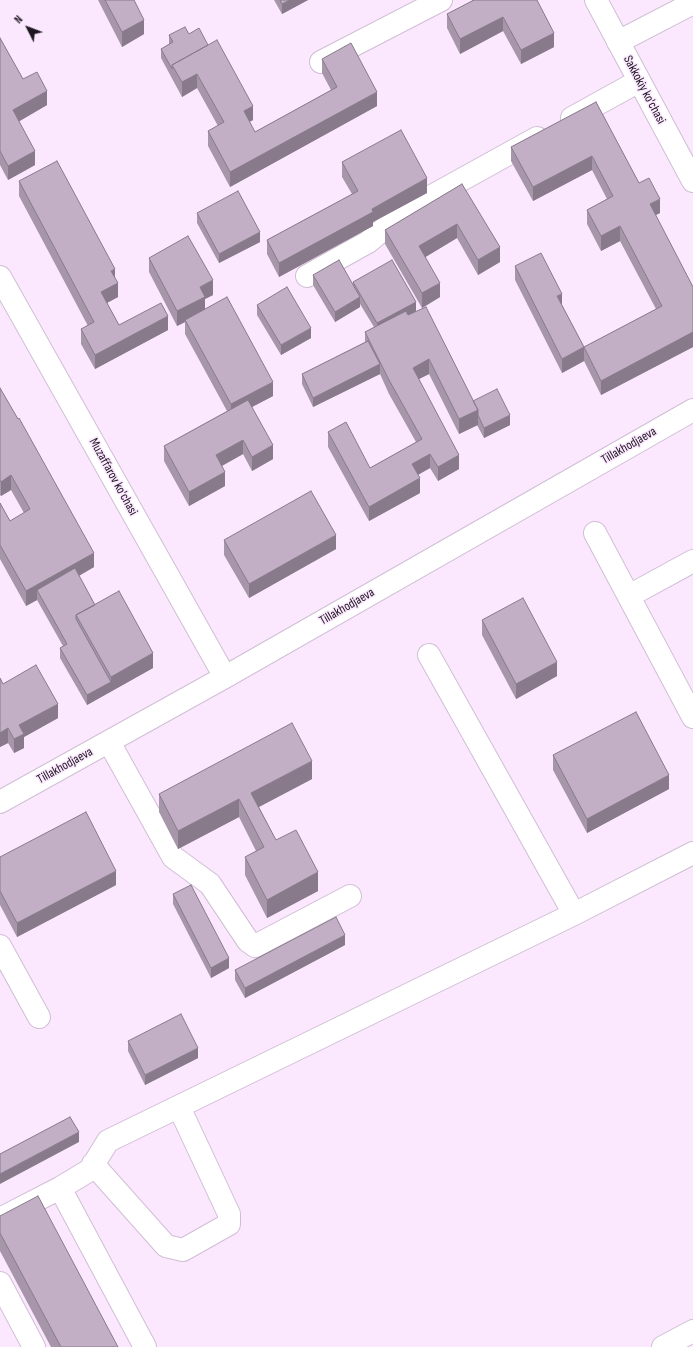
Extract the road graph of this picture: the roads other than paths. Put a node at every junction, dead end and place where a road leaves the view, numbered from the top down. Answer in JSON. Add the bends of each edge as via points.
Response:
{"nodes":[{"id":1,"x":441,"y":0,"type":"edge"},
{"id":2,"x":596,"y":0,"type":"edge"},
{"id":3,"x":693,"y":3,"type":"edge"},
{"id":4,"x":618,"y":42,"type":"junction"},
{"id":5,"x":321,"y":62,"type":"dead end"},
{"id":6,"x":639,"y":81,"type":"junction"},
{"id":7,"x":693,"y":181,"type":"edge"},
{"id":8,"x":307,"y":276,"type":"dead end"},
{"id":9,"x":0,"y":277,"type":"edge"},
{"id":10,"x":693,"y":410,"type":"edge"},
{"id":11,"x":595,"y":533,"type":"dead end"},
{"id":12,"x":693,"y":561,"type":"edge"},
{"id":13,"x":629,"y":596,"type":"junction"},
{"id":14,"x":429,"y":655,"type":"dead end"},
{"id":15,"x":225,"y":677,"type":"junction"},
{"id":16,"x":693,"y":717,"type":"edge"},
{"id":17,"x":110,"y":742,"type":"junction"},
{"id":18,"x":0,"y":802,"type":"edge"},
{"id":19,"x":693,"y":853,"type":"edge"},
{"id":20,"x":350,"y":896,"type":"dead end"},
{"id":21,"x":574,"y":914,"type":"junction"},
{"id":22,"x":0,"y":946,"type":"edge"},
{"id":23,"x":39,"y":1017,"type":"dead end"},
{"id":24,"x":179,"y":1107,"type":"junction"},
{"id":25,"x":93,"y":1164,"type":"junction"},
{"id":26,"x":60,"y":1188,"type":"junction"},
{"id":27,"x":0,"y":1219,"type":"edge"},
{"id":28,"x":0,"y":1284,"type":"edge"},
{"id":29,"x":34,"y":1347,"type":"edge"},
{"id":30,"x":145,"y":1347,"type":"edge"}],
"edges":[{"from":1,"to":5,"type":"street"},
{"from":2,"to":4,"type":"street","name":"Sakkokiy ko'chasi"},
{"from":3,"to":4,"type":"street"},
{"from":4,"to":6,"type":"street","name":"Sakkokiy ko'chasi"},
{"from":6,"to":7,"type":"street","name":"Sakkokiy ko'chasi"},
{"from":6,"to":8,"type":"street","via":[[405,211],[368,242]]},
{"from":9,"to":15,"type":"street","name":"Muzaffarov ko'chasi"},
{"from":10,"to":15,"type":"street","name":"Tillakhodjaeva"},
{"from":11,"to":13,"type":"street"},
{"from":12,"to":13,"type":"street"},
{"from":13,"to":16,"type":"street"},
{"from":14,"to":21,"type":"street"},
{"from":15,"to":17,"type":"street","name":"Tillakhodjaeva"},
{"from":17,"to":18,"type":"street","name":"Tillakhodjaeva"},
{"from":17,"to":20,"type":"street","via":[[173,857],[210,884],[248,941],[256,946]]},
{"from":19,"to":21,"type":"street"},
{"from":21,"to":24,"type":"street"},
{"from":22,"to":23,"type":"street"},
{"from":24,"to":25,"type":"street","via":[[108,1141]]},
{"from":24,"to":25,"type":"street","via":[[229,1214],[228,1224],[183,1250],[166,1246]]},
{"from":25,"to":26,"type":"street","via":[[90,1170]]},
{"from":26,"to":27,"type":"street"},
{"from":26,"to":30,"type":"street"},
{"from":28,"to":29,"type":"street"}]}
